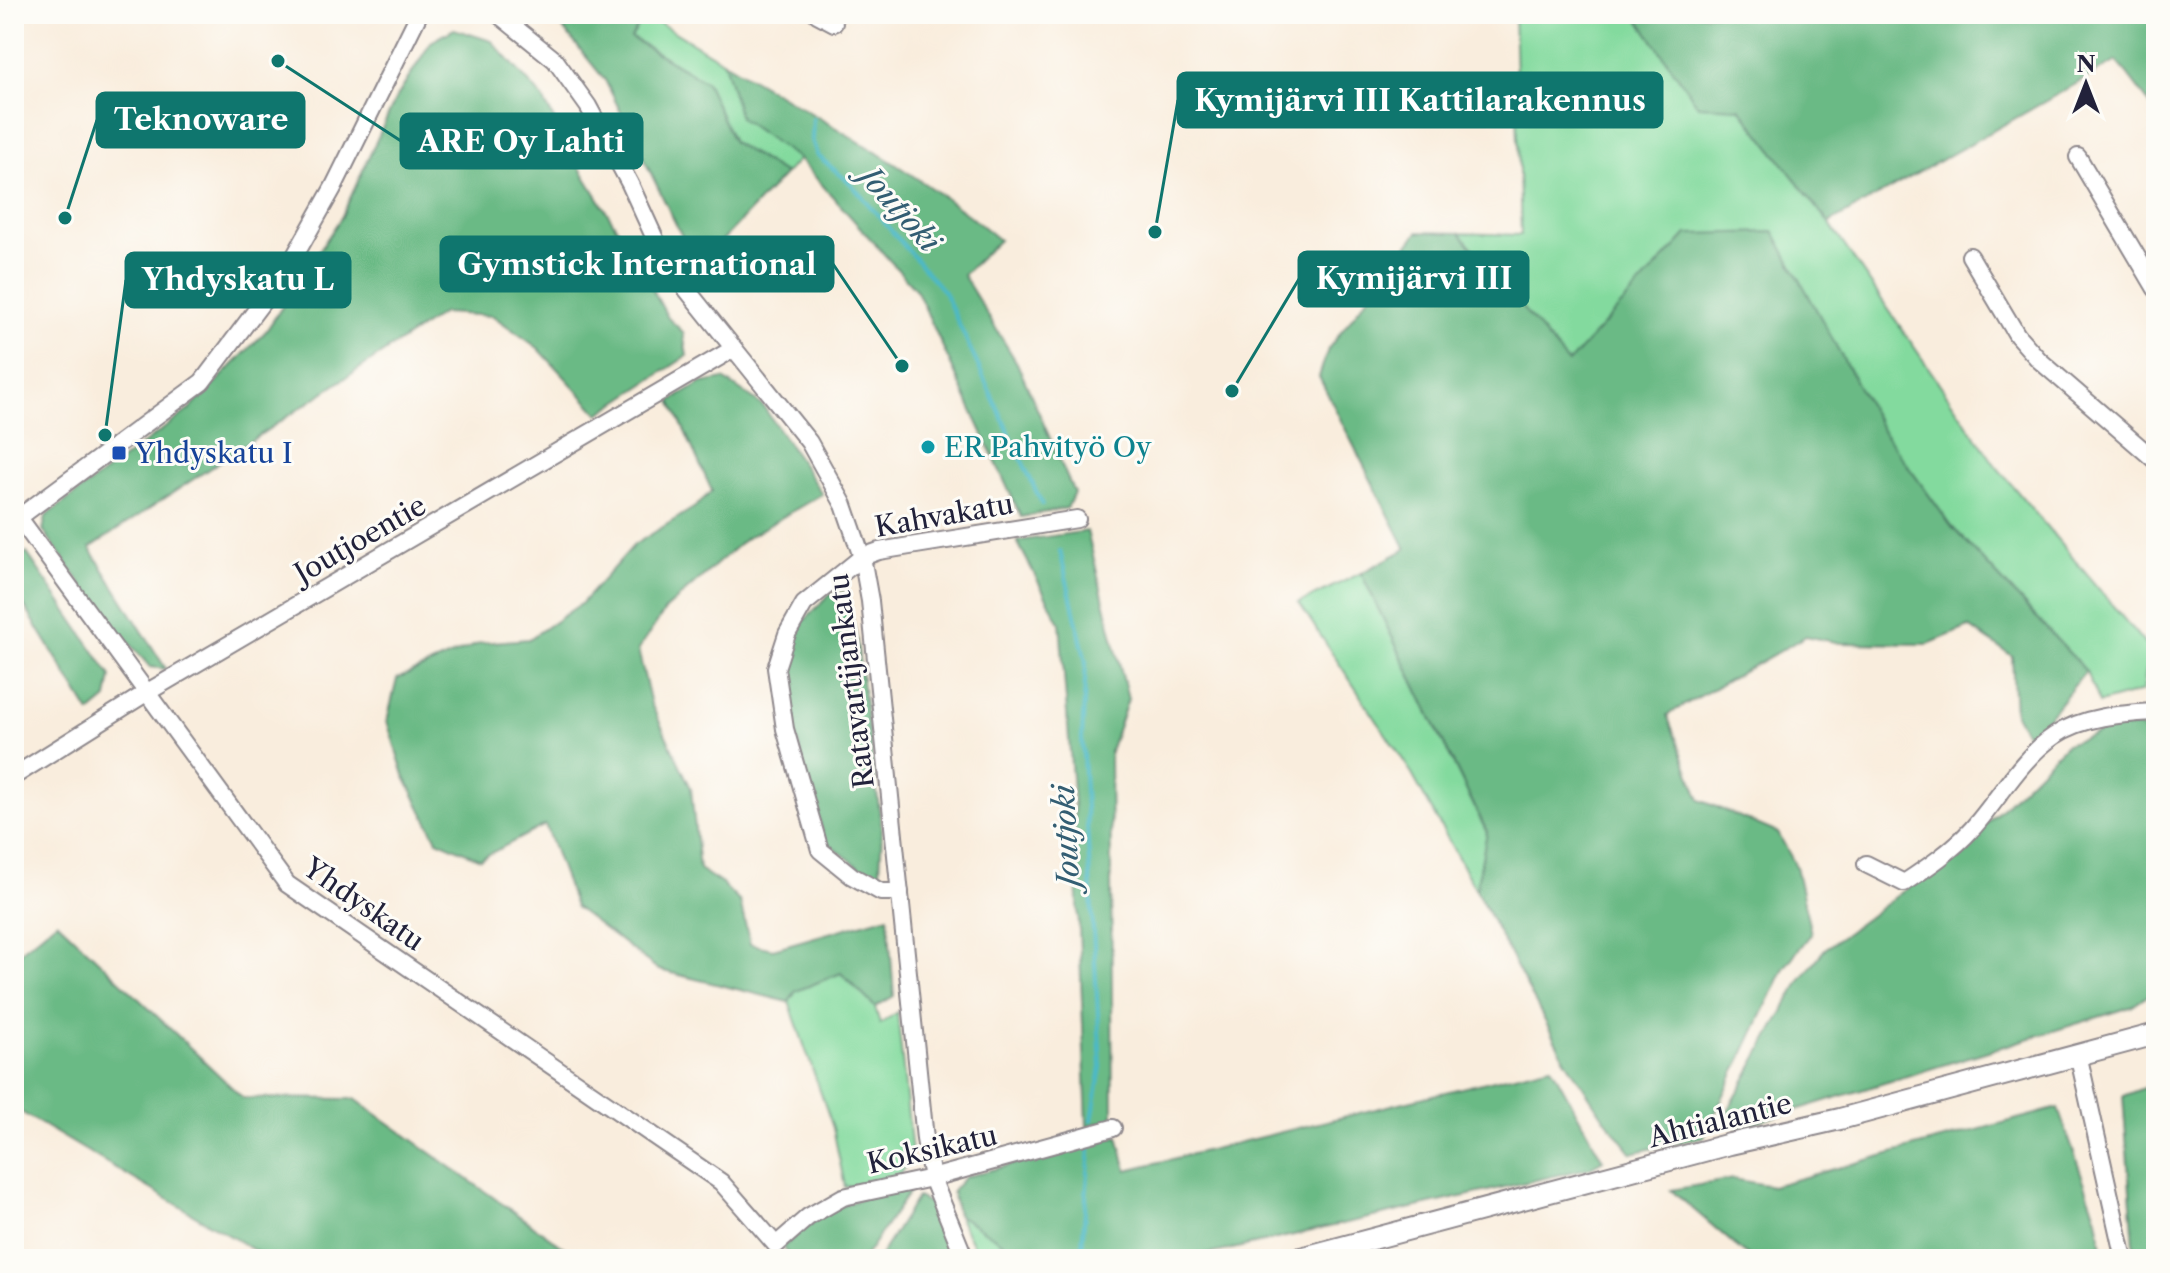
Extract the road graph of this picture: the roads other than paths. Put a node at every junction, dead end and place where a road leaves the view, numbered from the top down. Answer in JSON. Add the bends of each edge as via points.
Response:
{"nodes":[{"id":1,"x":419,"y":14,"type":"edge"},
{"id":2,"x":498,"y":14,"type":"edge"},
{"id":3,"x":817,"y":14,"type":"edge"},
{"id":4,"x":834,"y":23,"type":"dead end"},
{"id":5,"x":2078,"y":157,"type":"dead end"},
{"id":6,"x":1970,"y":256,"type":"dead end"},
{"id":7,"x":2156,"y":289,"type":"edge"},
{"id":8,"x":733,"y":349,"type":"junction"},
{"id":9,"x":2156,"y":461,"type":"edge"},
{"id":10,"x":16,"y":517,"type":"edge"},
{"id":11,"x":1077,"y":519,"type":"dead end"},
{"id":12,"x":862,"y":557,"type":"junction"},
{"id":13,"x":146,"y":693,"type":"junction"},
{"id":14,"x":2156,"y":712,"type":"edge"},
{"id":15,"x":14,"y":776,"type":"edge"},
{"id":16,"x":1866,"y":864,"type":"dead end"},
{"id":17,"x":900,"y":892,"type":"junction"},
{"id":18,"x":2156,"y":1034,"type":"edge"},
{"id":19,"x":2078,"y":1054,"type":"junction"},
{"id":20,"x":1113,"y":1128,"type":"dead end"},
{"id":21,"x":932,"y":1178,"type":"junction"},
{"id":22,"x":776,"y":1245,"type":"joint"},
{"id":23,"x":965,"y":1259,"type":"edge"},
{"id":24,"x":1297,"y":1259,"type":"edge"},
{"id":25,"x":2124,"y":1259,"type":"edge"}],
"edges":[{"from":1,"to":10,"type":"street","via":[[288,268],[202,382]]},
{"from":2,"to":8,"type":"street","name":"Ratavartijankatu","via":[[555,60],[588,106],[667,265]]},
{"from":3,"to":4,"type":"street"},
{"from":5,"to":7,"type":"street"},
{"from":6,"to":9,"type":"street","via":[[2017,335],[2039,360]]},
{"from":8,"to":12,"type":"street","name":"Ratavartijankatu","via":[[809,442],[844,505]]},
{"from":8,"to":13,"type":"street","name":"Joutjoentie"},
{"from":10,"to":13,"type":"street","name":"Yhdyskatu"},
{"from":11,"to":12,"type":"street","name":"Kahvakatu"},
{"from":12,"to":17,"type":"street","name":"Ratavartijankatu"},
{"from":12,"to":17,"type":"street","name":"Kahvakatu","via":[[804,604],[776,668],[785,729],[820,850],[881,892]]},
{"from":13,"to":15,"type":"street","name":"Joutjoentie"},
{"from":13,"to":22,"type":"street","name":"Yhdyskatu","via":[[287,884],[721,1182]]},
{"from":14,"to":16,"type":"street","via":[[2103,718],[2055,736],[1971,830],[1904,883]]},
{"from":17,"to":21,"type":"street","name":"Ratavartijankatu"},
{"from":18,"to":19,"type":"main road","name":"Ahtialantie"},
{"from":19,"to":24,"type":"main road","name":"Ahtialantie"},
{"from":19,"to":25,"type":"street"},
{"from":20,"to":21,"type":"street","name":"Koksikatu"},
{"from":21,"to":22,"type":"street","name":"Koksikatu","via":[[843,1197],[808,1217]]},
{"from":21,"to":23,"type":"street","name":"Ratavartijankatu"}]}
